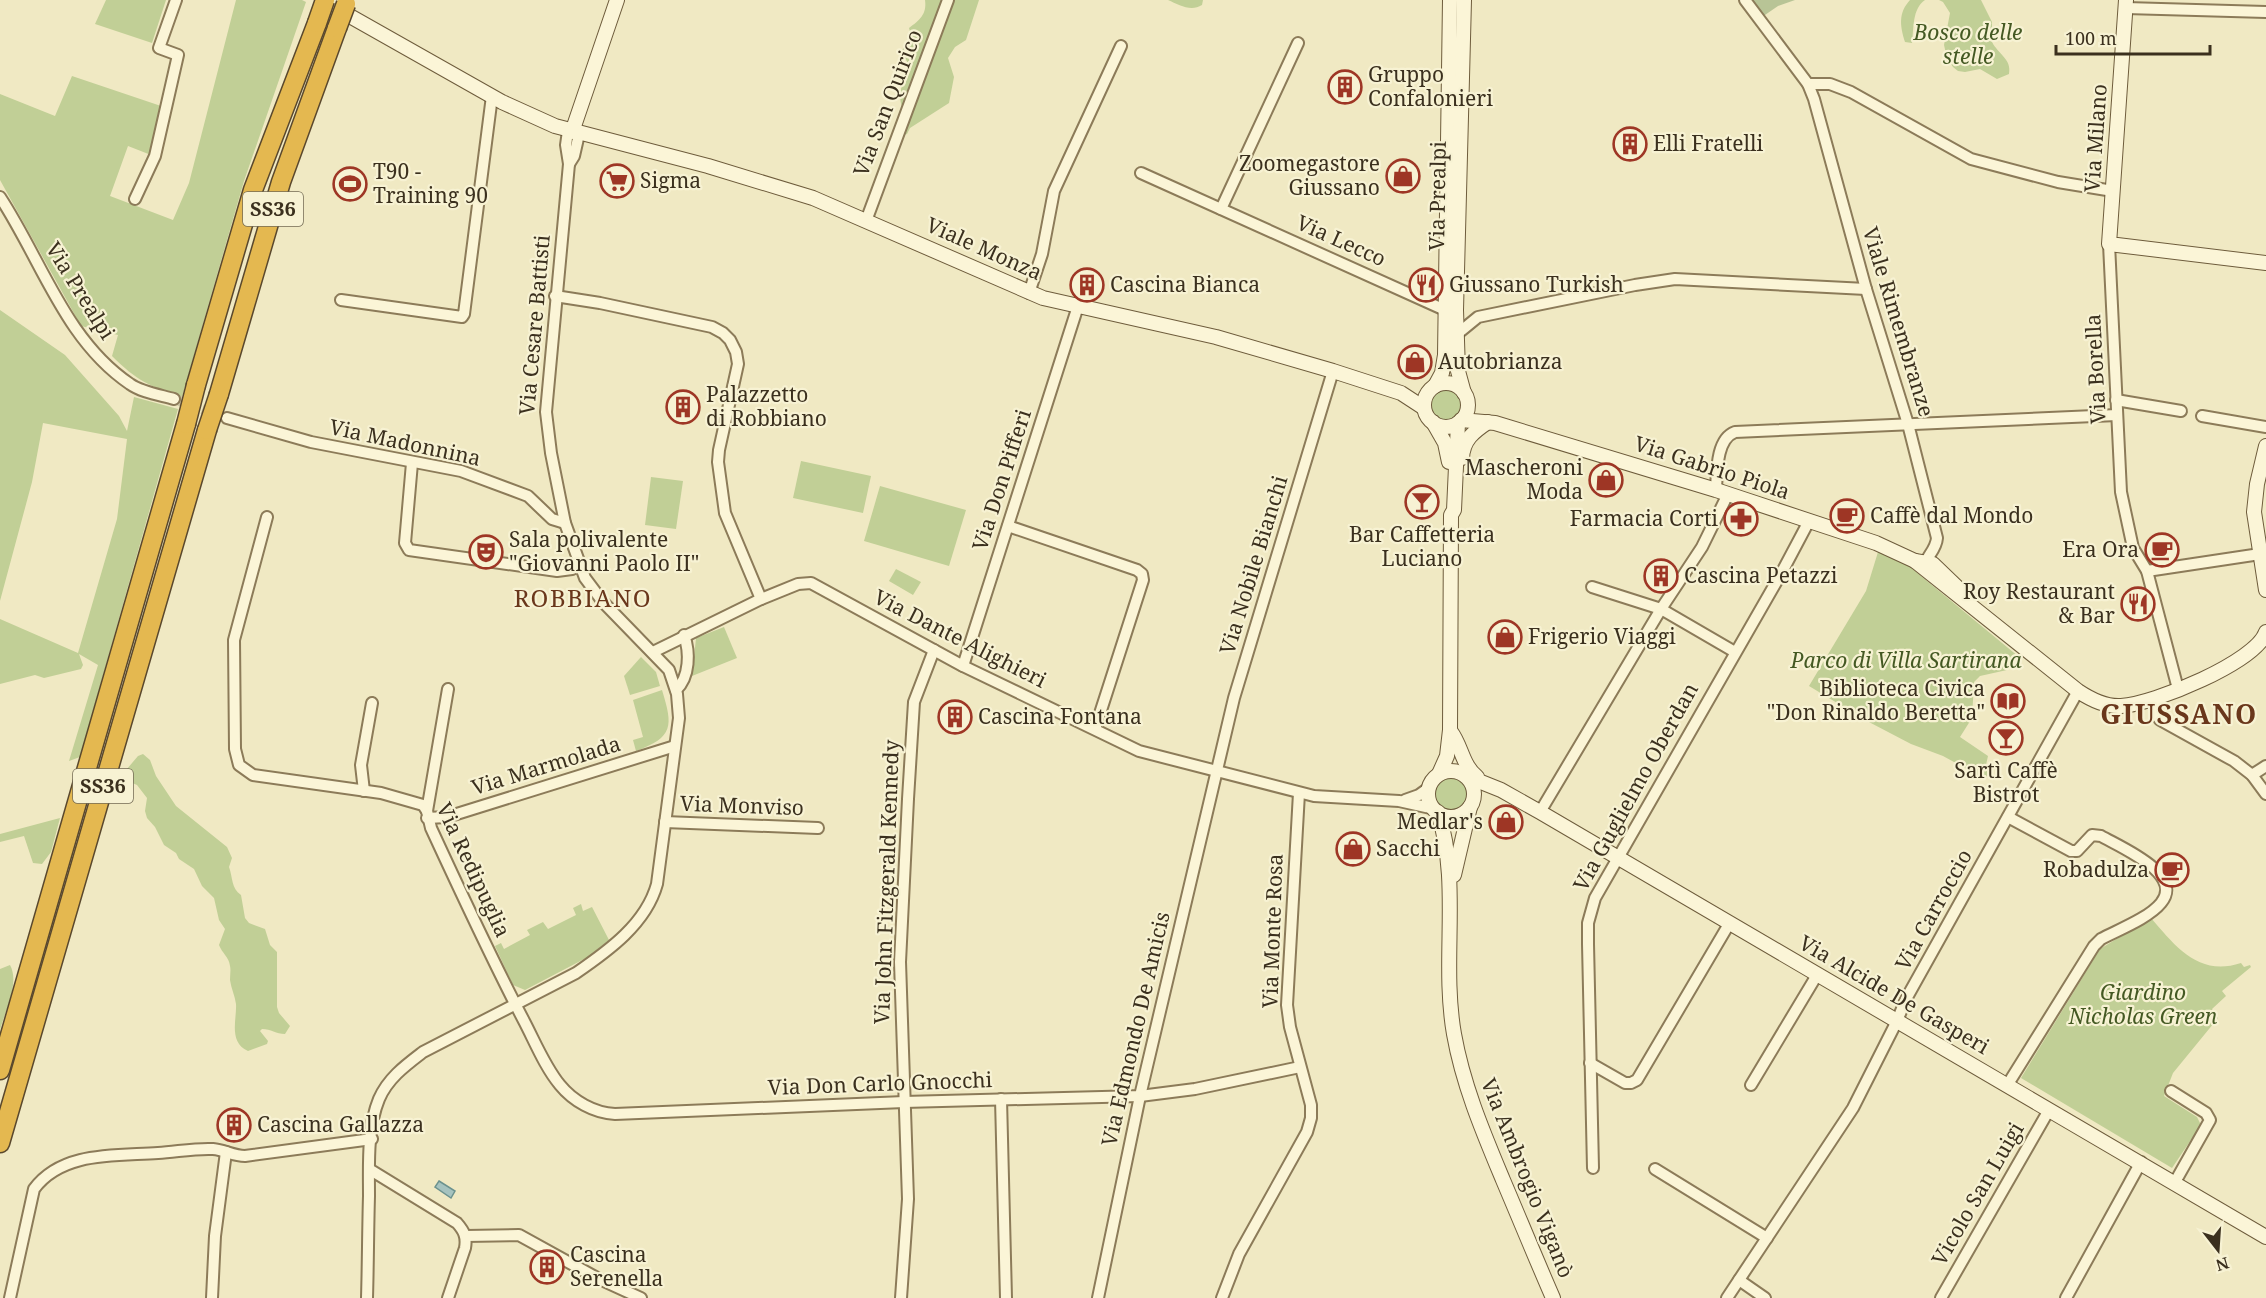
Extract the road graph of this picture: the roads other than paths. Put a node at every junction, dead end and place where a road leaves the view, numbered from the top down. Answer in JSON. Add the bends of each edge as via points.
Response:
{"nodes":[{"id":1,"x":176,"y":0,"type":"edge"},
{"id":2,"x":325,"y":0,"type":"edge"},
{"id":3,"x":617,"y":0,"type":"edge"},
{"id":4,"x":948,"y":0,"type":"edge"},
{"id":5,"x":1450,"y":0,"type":"edge"},
{"id":6,"x":1464,"y":0,"type":"edge"},
{"id":7,"x":1745,"y":0,"type":"edge"},
{"id":8,"x":2126,"y":4,"type":"edge"},
{"id":9,"x":345,"y":12,"type":"edge"},
{"id":10,"x":2266,"y":12,"type":"edge"},
{"id":11,"x":1298,"y":43,"type":"dead end"},
{"id":12,"x":1121,"y":46,"type":"dead end"},
{"id":13,"x":1808,"y":84,"type":"junction"},
{"id":14,"x":492,"y":96,"type":"junction"},
{"id":15,"x":569,"y":131,"type":"junction"},
{"id":16,"x":1141,"y":173,"type":"dead end"},
{"id":17,"x":2113,"y":191,"type":"junction"},
{"id":18,"x":1,"y":199,"type":"edge"},
{"id":19,"x":135,"y":199,"type":"dead end"},
{"id":20,"x":1221,"y":209,"type":"junction"},
{"id":21,"x":866,"y":221,"type":"junction"},
{"id":22,"x":2109,"y":244,"type":"junction"},
{"id":23,"x":2266,"y":263,"type":"edge"},
{"id":24,"x":1866,"y":289,"type":"junction"},
{"id":25,"x":1029,"y":293,"type":"junction"},
{"id":26,"x":555,"y":296,"type":"junction"},
{"id":27,"x":341,"y":300,"type":"dead end"},
{"id":28,"x":1078,"y":306,"type":"junction"},
{"id":29,"x":1451,"y":310,"type":"junction"},
{"id":30,"x":1478,"y":317,"type":"junction"},
{"id":31,"x":1456,"y":335,"type":"junction"},
{"id":32,"x":1333,"y":371,"type":"junction"},
{"id":33,"x":1432,"y":388,"type":"junction"},
{"id":34,"x":1401,"y":393,"type":"junction"},
{"id":35,"x":174,"y":399,"type":"tunnel mouth"},
{"id":36,"x":1465,"y":399,"type":"junction"},
{"id":37,"x":2116,"y":400,"type":"junction"},
{"id":38,"x":1424,"y":408,"type":"junction"},
{"id":39,"x":2181,"y":411,"type":"dead end"},
{"id":40,"x":2117,"y":415,"type":"junction"},
{"id":41,"x":2202,"y":416,"type":"dead end"},
{"id":42,"x":227,"y":418,"type":"tunnel mouth"},
{"id":43,"x":1459,"y":421,"type":"junction"},
{"id":44,"x":1433,"y":422,"type":"junction"},
{"id":45,"x":1491,"y":422,"type":"junction"},
{"id":46,"x":1908,"y":424,"type":"junction"},
{"id":47,"x":2266,"y":427,"type":"edge"},
{"id":48,"x":2266,"y":446,"type":"edge"},
{"id":49,"x":412,"y":463,"type":"junction"},
{"id":50,"x":1722,"y":492,"type":"junction"},
{"id":51,"x":1453,"y":508,"type":"junction"},
{"id":52,"x":267,"y":517,"type":"dead end"},
{"id":53,"x":1809,"y":521,"type":"junction"},
{"id":54,"x":565,"y":523,"type":"junction"},
{"id":55,"x":1008,"y":526,"type":"junction"},
{"id":56,"x":2260,"y":554,"type":"junction"},
{"id":57,"x":580,"y":566,"type":"junction"},
{"id":58,"x":1926,"y":566,"type":"junction"},
{"id":59,"x":2147,"y":571,"type":"junction"},
{"id":60,"x":1592,"y":587,"type":"dead end"},
{"id":61,"x":2266,"y":590,"type":"edge"},
{"id":62,"x":762,"y":600,"type":"junction"},
{"id":63,"x":1661,"y":609,"type":"junction"},
{"id":64,"x":684,"y":635,"type":"junction"},
{"id":65,"x":2265,"y":638,"type":"edge"},
{"id":66,"x":934,"y":650,"type":"junction"},
{"id":67,"x":653,"y":652,"type":"junction"},
{"id":68,"x":1735,"y":652,"type":"junction"},
{"id":69,"x":963,"y":666,"type":"junction"},
{"id":70,"x":2198,"y":683,"type":"junction"},
{"id":71,"x":2178,"y":688,"type":"junction"},
{"id":72,"x":448,"y":689,"type":"dead end"},
{"id":73,"x":676,"y":690,"type":"junction"},
{"id":74,"x":2078,"y":691,"type":"junction"},
{"id":75,"x":2159,"y":696,"type":"junction"},
{"id":76,"x":2143,"y":700,"type":"junction"},
{"id":77,"x":372,"y":703,"type":"dead end"},
{"id":78,"x":2156,"y":716,"type":"junction"},
{"id":79,"x":1095,"y":729,"type":"junction"},
{"id":80,"x":1450,"y":730,"type":"junction"},
{"id":81,"x":675,"y":746,"type":"junction"},
{"id":82,"x":2266,"y":766,"type":"edge"},
{"id":83,"x":1216,"y":771,"type":"junction"},
{"id":84,"x":1439,"y":774,"type":"junction"},
{"id":85,"x":1462,"y":774,"type":"junction"},
{"id":86,"x":2252,"y":775,"type":"junction"},
{"id":87,"x":1483,"y":783,"type":"junction"},
{"id":88,"x":1430,"y":787,"type":"junction"},
{"id":89,"x":1501,"y":790,"type":"junction"},
{"id":90,"x":364,"y":791,"type":"junction"},
{"id":91,"x":1299,"y":793,"type":"junction"},
{"id":92,"x":2266,"y":794,"type":"edge"},
{"id":93,"x":1399,"y":801,"type":"junction"},
{"id":94,"x":1472,"y":803,"type":"junction"},
{"id":95,"x":1436,"y":811,"type":"junction"},
{"id":96,"x":1540,"y":812,"type":"junction"},
{"id":97,"x":427,"y":815,"type":"junction"},
{"id":98,"x":2008,"y":817,"type":"junction"},
{"id":99,"x":665,"y":822,"type":"junction"},
{"id":100,"x":818,"y":828,"type":"dead end"},
{"id":101,"x":1617,"y":858,"type":"junction"},
{"id":102,"x":1450,"y":894,"type":"junction"},
{"id":103,"x":1729,"y":924,"type":"junction"},
{"id":104,"x":1816,"y":975,"type":"junction"},
{"id":105,"x":515,"y":1004,"type":"junction"},
{"id":106,"x":1897,"y":1021,"type":"junction"},
{"id":107,"x":1590,"y":1063,"type":"junction"},
{"id":108,"x":1300,"y":1067,"type":"junction"},
{"id":109,"x":0,"y":1070,"type":"edge"},
{"id":110,"x":2008,"y":1084,"type":"junction"},
{"id":111,"x":1751,"y":1085,"type":"dead end"},
{"id":112,"x":2171,"y":1091,"type":"dead end"},
{"id":113,"x":1140,"y":1096,"type":"junction"},
{"id":114,"x":1001,"y":1099,"type":"junction"},
{"id":115,"x":904,"y":1102,"type":"junction"},
{"id":116,"x":2049,"y":1110,"type":"junction"},
{"id":117,"x":372,"y":1139,"type":"junction"},
{"id":118,"x":0,"y":1143,"type":"edge"},
{"id":119,"x":226,"y":1152,"type":"junction"},
{"id":120,"x":2141,"y":1162,"type":"junction"},
{"id":121,"x":1593,"y":1168,"type":"dead end"},
{"id":122,"x":369,"y":1169,"type":"junction"},
{"id":123,"x":1655,"y":1169,"type":"dead end"},
{"id":124,"x":2175,"y":1182,"type":"junction"},
{"id":125,"x":466,"y":1236,"type":"junction"},
{"id":126,"x":2266,"y":1237,"type":"edge"},
{"id":127,"x":1767,"y":1238,"type":"junction"},
{"id":128,"x":1739,"y":1280,"type":"junction"},
{"id":129,"x":10,"y":1298,"type":"edge"},
{"id":130,"x":212,"y":1298,"type":"edge"},
{"id":131,"x":367,"y":1298,"type":"edge"},
{"id":132,"x":448,"y":1298,"type":"edge"},
{"id":133,"x":641,"y":1298,"type":"edge"},
{"id":134,"x":901,"y":1298,"type":"edge"},
{"id":135,"x":1006,"y":1298,"type":"edge"},
{"id":136,"x":1098,"y":1298,"type":"edge"},
{"id":137,"x":1222,"y":1298,"type":"edge"},
{"id":138,"x":1553,"y":1298,"type":"edge"},
{"id":139,"x":1727,"y":1298,"type":"edge"},
{"id":140,"x":1765,"y":1298,"type":"edge"},
{"id":141,"x":1941,"y":1298,"type":"edge"},
{"id":142,"x":2066,"y":1298,"type":"edge"}],
"edges":[{"from":1,"to":19,"type":"street","via":[[159,48],[178,55],[155,156]]},
{"from":2,"to":109,"type":"highway","number":"SS36","bridge":true,"via":[[253,190]]},
{"from":3,"to":15,"type":"main road"},
{"from":4,"to":21,"type":"street","name":"Via San Quirico"},
{"from":5,"to":29,"type":"main road","name":"Via Prealpi"},
{"from":6,"to":29,"type":"main road","name":"Via Prealpi"},
{"from":7,"to":13,"type":"street","name":"Viale Rimembranze"},
{"from":8,"to":10,"type":"street"},
{"from":8,"to":17,"type":"main road","name":"Via Milano"},
{"from":9,"to":14,"type":"main road","name":"Viale Monza"},
{"from":9,"to":118,"type":"highway","number":"SS36","bridge":true,"via":[[281,182]]},
{"from":11,"to":20,"type":"street"},
{"from":12,"to":25,"type":"street","via":[[1054,191],[1042,254]]},
{"from":13,"to":17,"type":"street","via":[[1830,84],[1851,92],[1971,159],[2058,182]]},
{"from":13,"to":24,"type":"street","name":"Viale Rimembranze"},
{"from":14,"to":15,"type":"main road","name":"Viale Monza"},
{"from":14,"to":27,"type":"street","via":[[465,314],[462,317]]},
{"from":15,"to":21,"type":"main road","name":"Viale Monza","via":[[708,166],[813,198]]},
{"from":15,"to":26,"type":"street","name":"Via Cesare Battisti","via":[[574,156],[569,164]]},
{"from":16,"to":20,"type":"street","name":"Via Lecco"},
{"from":17,"to":22,"type":"main road","name":"Via Milano"},
{"from":18,"to":35,"type":"street","name":"Via Prealpi","via":[[54,295],[93,353],[132,386]]},
{"from":20,"to":29,"type":"street","name":"Via Lecco"},
{"from":21,"to":25,"type":"main road","name":"Viale Monza"},
{"from":22,"to":23,"type":"main road"},
{"from":22,"to":37,"type":"street","name":"Via Borella"},
{"from":24,"to":30,"type":"street","via":[[1675,279]]},
{"from":24,"to":46,"type":"street","name":"Viale Rimembranze"},
{"from":25,"to":28,"type":"main road","name":"Viale Monza"},
{"from":26,"to":54,"type":"street","name":"Via Cesare Battisti","via":[[546,420]]},
{"from":26,"to":62,"type":"street","via":[[712,327],[730,340],[738,356],[738,368],[719,465],[728,522]]},
{"from":28,"to":32,"type":"main road","name":"Viale Monza","via":[[1216,337]]},
{"from":28,"to":55,"type":"street","name":"Via Don Pifferi"},
{"from":29,"to":30,"type":"street","name":"Via Lecco"},
{"from":29,"to":31,"type":"main road","name":"Via Prealpi"},
{"from":29,"to":33,"type":"main road","name":"Via Prealpi","via":[[1442,373]]},
{"from":30,"to":31,"type":"street"},
{"from":31,"to":36,"type":"main road","name":"Via Prealpi","via":[[1458,371]]},
{"from":32,"to":34,"type":"main road","name":"Viale Monza"},
{"from":32,"to":83,"type":"street","name":"Via Nobile Bianchi","via":[[1234,698]]},
{"from":33,"to":34,"type":"main road","name":"Viale Monza"},
{"from":33,"to":36,"type":"main road","via":[[1450,384]]},
{"from":33,"to":38,"type":"main road"},
{"from":34,"to":38,"type":"main road","name":"Viale Monza"},
{"from":36,"to":43,"type":"main road","via":[[1465,415]]},
{"from":36,"to":45,"type":"main road","name":"Via Gabrio Piola"},
{"from":37,"to":39,"type":"street"},
{"from":37,"to":40,"type":"street","name":"Via Borella"},
{"from":38,"to":44,"type":"main road"},
{"from":40,"to":46,"type":"street"},
{"from":40,"to":59,"type":"street","name":"Via Borella","via":[[2121,492],[2133,548]]},
{"from":41,"to":47,"type":"street"},
{"from":42,"to":49,"type":"street","name":"Via Madonnina","via":[[311,442]]},
{"from":43,"to":44,"type":"main road","via":[[1447,426]]},
{"from":43,"to":45,"type":"main road","name":"Via Gabrio Piola"},
{"from":43,"to":51,"type":"main road"},
{"from":44,"to":51,"type":"main road","via":[[1448,454],[1448,510]]},
{"from":45,"to":50,"type":"main road","name":"Via Gabrio Piola"},
{"from":45,"to":51,"type":"main road","via":[[1471,434],[1462,447],[1459,492]]},
{"from":46,"to":50,"type":"street","via":[[1735,432],[1725,437],[1720,452]]},
{"from":46,"to":58,"type":"street","name":"Viale Rimembranze","via":[[1937,538]]},
{"from":48,"to":56,"type":"main road","via":[[2255,501]]},
{"from":49,"to":54,"type":"street","name":"Via Madonnina","via":[[462,471],[528,496],[552,519]]},
{"from":49,"to":57,"type":"street","via":[[406,547],[412,552],[557,571]]},
{"from":50,"to":53,"type":"main road","name":"Via Gabrio Piola"},
{"from":50,"to":63,"type":"street","via":[[1702,547]]},
{"from":51,"to":80,"type":"main road"},
{"from":52,"to":90,"type":"street","name":"Via Redipuglia","via":[[234,640],[236,760],[253,775]]},
{"from":53,"to":58,"type":"main road","name":"Via Gabrio Piola","via":[[1876,543]]},
{"from":53,"to":68,"type":"street","name":"Via Guglielmo Oberdan"},
{"from":54,"to":57,"type":"street","name":"Via Cesare Battisti"},
{"from":55,"to":69,"type":"street","name":"Via Don Pifferi"},
{"from":55,"to":79,"type":"street","via":[[1142,574]]},
{"from":56,"to":59,"type":"street"},
{"from":56,"to":61,"type":"main road"},
{"from":57,"to":67,"type":"street","name":"Via Cesare Battisti","via":[[603,602]]},
{"from":58,"to":74,"type":"main road"},
{"from":59,"to":71,"type":"street","name":"Via Borella"},
{"from":60,"to":63,"type":"street"},
{"from":62,"to":64,"type":"street","name":"Via Dante Alighieri"},
{"from":62,"to":66,"type":"street","name":"Via Dante Alighieri","via":[[798,584],[816,584]]},
{"from":63,"to":68,"type":"street"},
{"from":63,"to":96,"type":"street"},
{"from":64,"to":67,"type":"street","name":"Via Dante Alighieri"},
{"from":64,"to":73,"type":"street","via":[[687,661],[684,680]]},
{"from":65,"to":70,"type":"main road"},
{"from":66,"to":69,"type":"street","name":"Via Dante Alighieri"},
{"from":66,"to":115,"type":"street","name":"Via John Fitzgerald Kennedy","via":[[912,713],[900,962]]},
{"from":67,"to":73,"type":"street","name":"Via Cesare Battisti","via":[[669,670]]},
{"from":68,"to":101,"type":"street","name":"Via Guglielmo Oberdan"},
{"from":69,"to":79,"type":"street","name":"Via Dante Alighieri"},
{"from":70,"to":71,"type":"main road"},
{"from":70,"to":75,"type":"main road"},
{"from":71,"to":76,"type":"main road"},
{"from":72,"to":97,"type":"street"},
{"from":73,"to":81,"type":"street","via":[[679,711]]},
{"from":74,"to":76,"type":"main road","via":[[2102,702]]},
{"from":74,"to":98,"type":"street","name":"Via Carroccio"},
{"from":75,"to":76,"type":"main road"},
{"from":75,"to":78,"type":"street"},
{"from":76,"to":78,"type":"street"},
{"from":77,"to":90,"type":"street","via":[[361,765]]},
{"from":78,"to":86,"type":"street"},
{"from":79,"to":83,"type":"street","name":"Via Dante Alighieri","via":[[1139,751]]},
{"from":80,"to":84,"type":"main road","via":[[1447,756]]},
{"from":80,"to":85,"type":"main road","via":[[1453,758]]},
{"from":80,"to":87,"type":"main road","via":[[1468,768]]},
{"from":81,"to":97,"type":"street","name":"Via Marmolada","via":[[447,817]]},
{"from":81,"to":99,"type":"street"},
{"from":82,"to":86,"type":"street"},
{"from":83,"to":91,"type":"street","name":"Via Dante Alighieri"},
{"from":83,"to":113,"type":"street","name":"Via Edmondo De Amicis"},
{"from":84,"to":85,"type":"main road"},
{"from":84,"to":88,"type":"main road"},
{"from":85,"to":87,"type":"main road","name":"Via Alcide De Gasperi"},
{"from":85,"to":94,"type":"main road","via":[[1473,787]]},
{"from":86,"to":92,"type":"street"},
{"from":87,"to":89,"type":"main road","name":"Via Alcide De Gasperi"},
{"from":88,"to":93,"type":"street","name":"Via Dante Alighieri","via":[[1411,799]]},
{"from":88,"to":95,"type":"main road","via":[[1429,799]]},
{"from":89,"to":94,"type":"main road","via":[[1485,793]]},
{"from":89,"to":96,"type":"main road","name":"Via Alcide De Gasperi"},
{"from":90,"to":97,"type":"street","name":"Via Redipuglia","via":[[418,802]]},
{"from":91,"to":93,"type":"street","name":"Via Dante Alighieri"},
{"from":91,"to":108,"type":"street","name":"Via Monte Rosa","via":[[1287,1005]]},
{"from":93,"to":95,"type":"street","name":"Via Dante Alighieri"},
{"from":94,"to":95,"type":"main road","via":[[1458,815]]},
{"from":94,"to":102,"type":"main road","name":"Via Ambrogio Viganò"},
{"from":95,"to":102,"type":"main road","name":"Via Ambrogio Viganò","via":[[1446,845]]},
{"from":96,"to":101,"type":"main road","name":"Via Alcide De Gasperi"},
{"from":97,"to":105,"type":"street","name":"Via Redipuglia"},
{"from":98,"to":106,"type":"street","name":"Via Carroccio"},
{"from":98,"to":110,"type":"street","via":[[2071,851],[2077,851],[2096,834],[2157,870],[2165,880],[2160,904],[2094,946]]},
{"from":99,"to":100,"type":"street","name":"Via Monviso"},
{"from":99,"to":105,"type":"street","via":[[657,884],[642,914],[597,959]]},
{"from":101,"to":103,"type":"main road","name":"Via Alcide De Gasperi"},
{"from":101,"to":107,"type":"street","name":"Via Guglielmo Oberdan","via":[[1595,898],[1588,923]]},
{"from":102,"to":138,"type":"main road","name":"Via Ambrogio Viganò","via":[[1451,1012],[1460,1064],[1478,1122]]},
{"from":103,"to":104,"type":"main road","name":"Via Alcide De Gasperi"},
{"from":103,"to":107,"type":"street","via":[[1637,1080],[1625,1083]]},
{"from":104,"to":106,"type":"main road","name":"Via Alcide De Gasperi"},
{"from":104,"to":111,"type":"street"},
{"from":105,"to":115,"type":"street","name":"Via Don Carlo Gnocchi","via":[[560,1086],[579,1103],[604,1113]]},
{"from":105,"to":117,"type":"street","via":[[423,1052],[403,1067],[380,1097]]},
{"from":106,"to":110,"type":"main road","name":"Via Alcide De Gasperi"},
{"from":106,"to":127,"type":"street","name":"Via Carroccio","via":[[1852,1108]]},
{"from":107,"to":121,"type":"street","name":"Via Guglielmo Oberdan"},
{"from":108,"to":113,"type":"street","name":"Via Don Carlo Gnocchi"},
{"from":108,"to":137,"type":"street","name":"Via Monte Rosa","via":[[1311,1105],[1310,1125],[1239,1254]]},
{"from":110,"to":116,"type":"main road","name":"Via Alcide De Gasperi"},
{"from":112,"to":124,"type":"street","via":[[2206,1113],[2210,1120]]},
{"from":113,"to":114,"type":"street","name":"Via Don Carlo Gnocchi"},
{"from":113,"to":136,"type":"street","name":"Via Edmondo De Amicis"},
{"from":114,"to":115,"type":"street","name":"Via Don Carlo Gnocchi"},
{"from":114,"to":135,"type":"street"},
{"from":115,"to":134,"type":"street","name":"Via John Fitzgerald Kennedy","via":[[908,1199]]},
{"from":116,"to":120,"type":"main road","name":"Via Alcide De Gasperi"},
{"from":116,"to":141,"type":"street","name":"Vicolo San Luigi"},
{"from":117,"to":119,"type":"street","via":[[245,1156]]},
{"from":117,"to":122,"type":"street"},
{"from":119,"to":129,"type":"street","via":[[210,1149],[93,1158],[60,1167],[43,1178],[34,1190],[29,1208]]},
{"from":119,"to":130,"type":"street"},
{"from":120,"to":124,"type":"main road","name":"Via Alcide De Gasperi"},
{"from":120,"to":142,"type":"street"},
{"from":122,"to":125,"type":"street","via":[[457,1222]]},
{"from":122,"to":131,"type":"street"},
{"from":123,"to":127,"type":"street"},
{"from":124,"to":126,"type":"main road","name":"Via Alcide De Gasperi"},
{"from":125,"to":132,"type":"street"},
{"from":125,"to":133,"type":"street","via":[[519,1235]]},
{"from":127,"to":128,"type":"street","name":"Via Carroccio"},
{"from":128,"to":139,"type":"street","name":"Via Carroccio"},
{"from":128,"to":140,"type":"street"}]}
